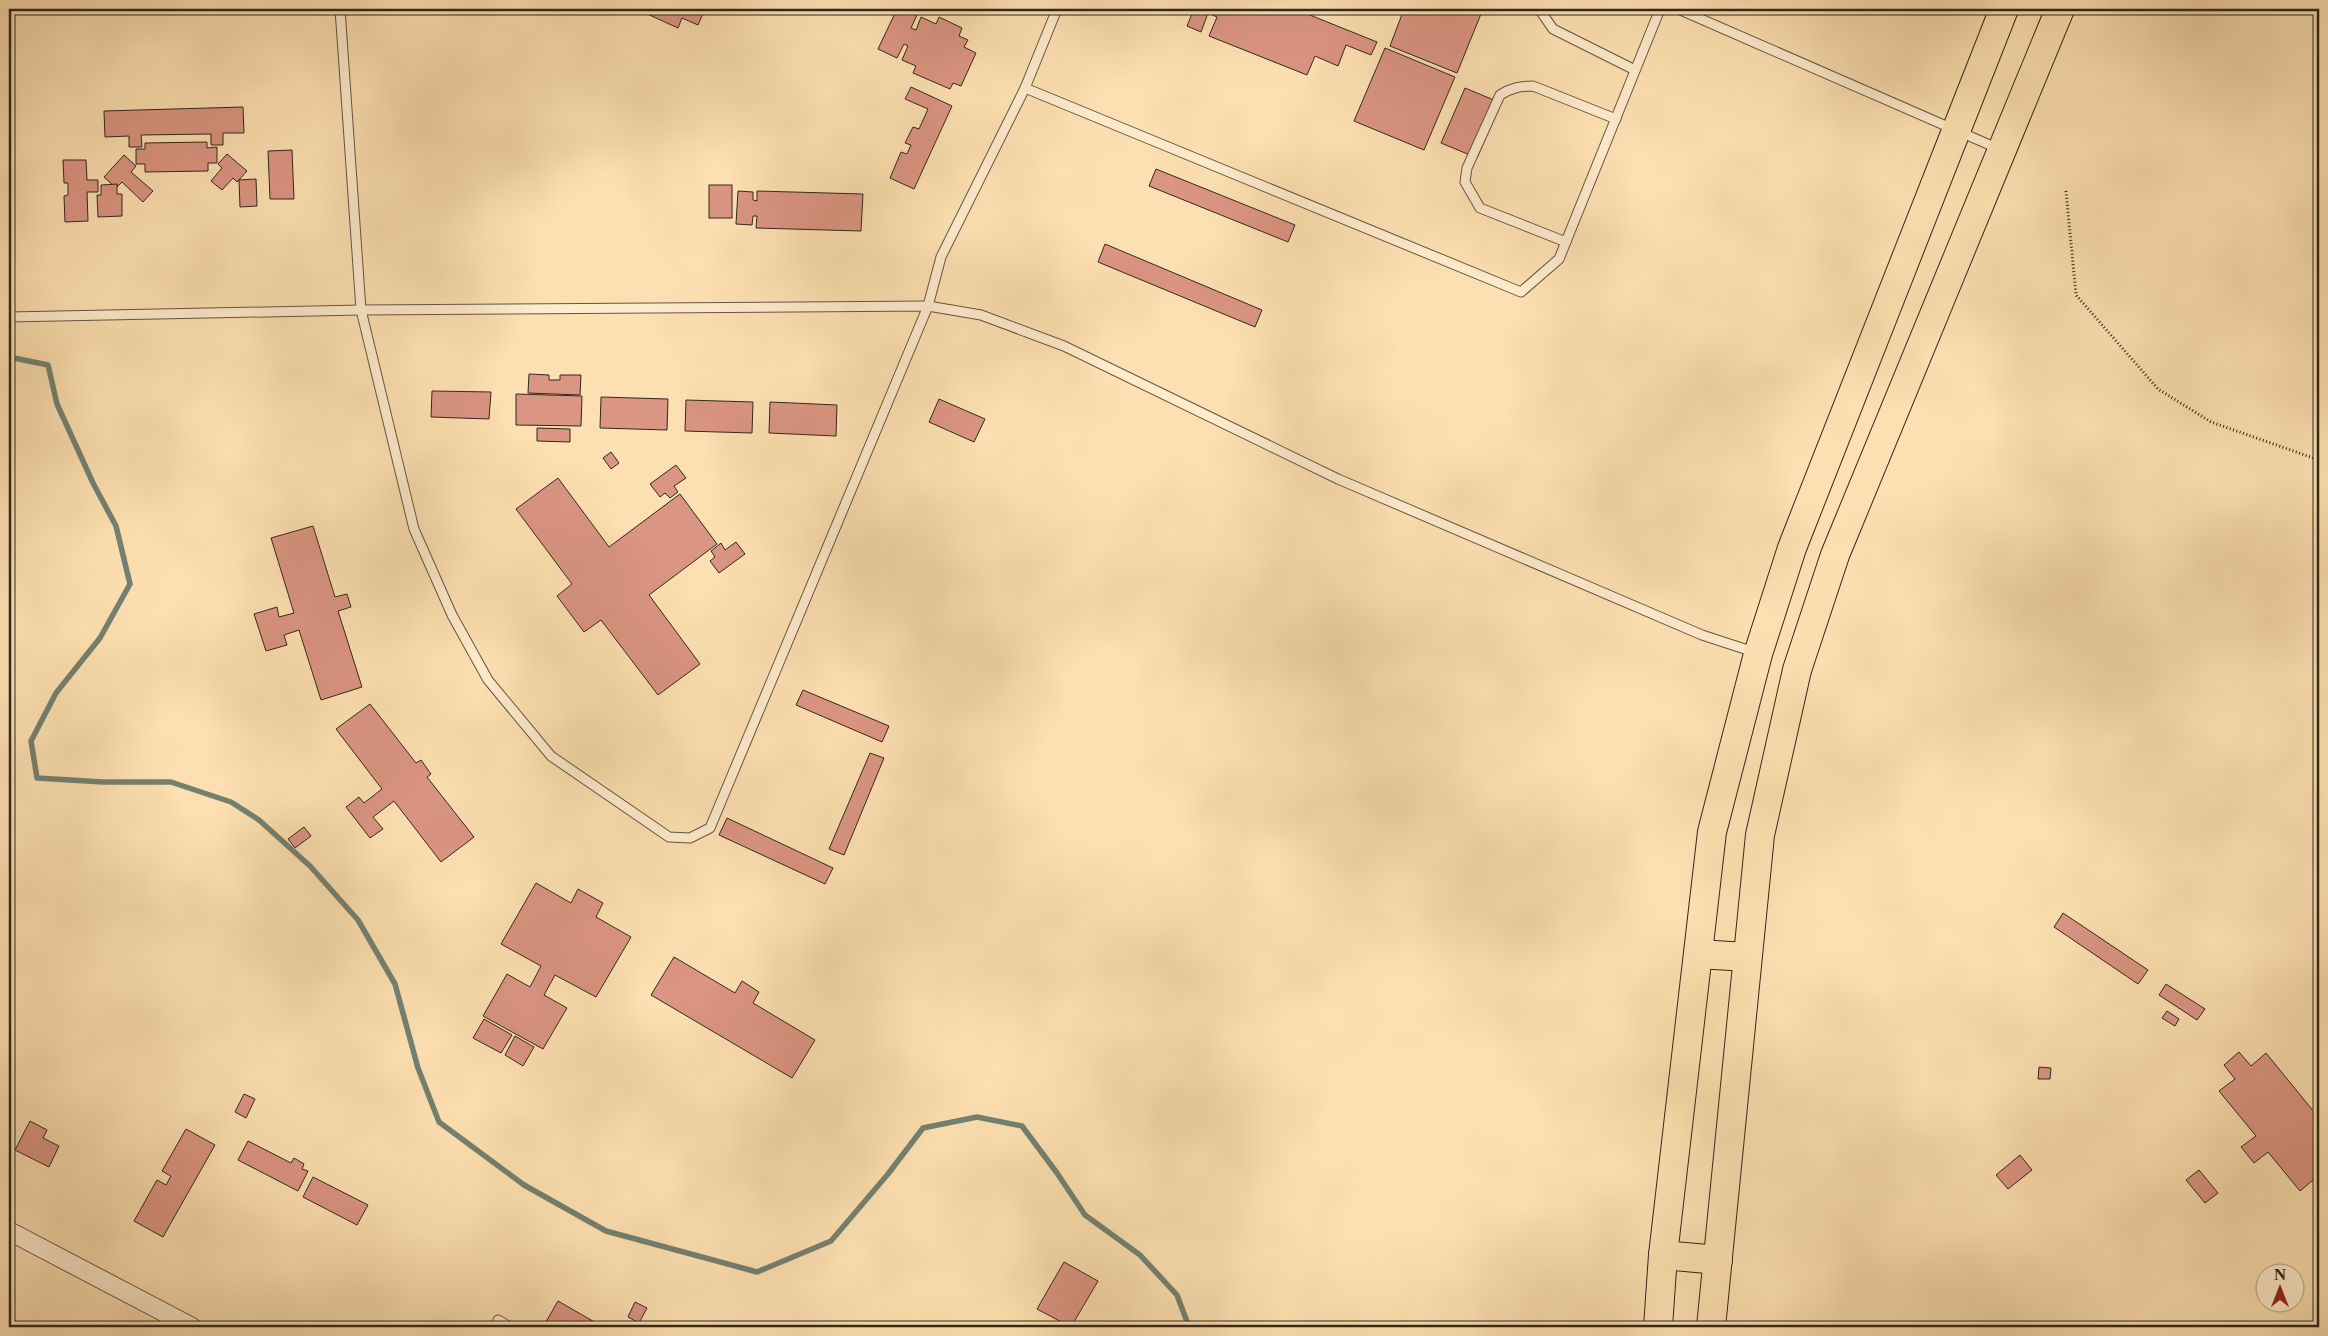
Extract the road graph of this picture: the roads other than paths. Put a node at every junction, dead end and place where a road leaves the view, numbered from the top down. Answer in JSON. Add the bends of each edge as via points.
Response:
{"nodes":[{"id":1,"x":340,"y":9,"type":"edge"},
{"id":2,"x":1057,"y":9,"type":"edge"},
{"id":3,"x":1539,"y":9,"type":"edge"},
{"id":4,"x":1660,"y":9,"type":"edge"},
{"id":5,"x":1678,"y":9,"type":"edge"},
{"id":6,"x":2004,"y":9,"type":"edge"},
{"id":7,"x":2060,"y":9,"type":"edge"},
{"id":8,"x":1635,"y":70,"type":"junction"},
{"id":9,"x":1025,"y":88,"type":"junction"},
{"id":10,"x":1616,"y":119,"type":"junction"},
{"id":11,"x":1956,"y":132,"type":"junction"},
{"id":12,"x":2000,"y":150,"type":"junction"},
{"id":13,"x":1566,"y":242,"type":"junction"},
{"id":14,"x":928,"y":306,"type":"junction"},
{"id":15,"x":361,"y":310,"type":"junction"},
{"id":16,"x":9,"y":317,"type":"edge"},
{"id":17,"x":1758,"y":654,"type":"junction"},
{"id":18,"x":1698,"y":954,"type":"junction"},
{"id":19,"x":1747,"y":957,"type":"junction"},
{"id":20,"x":9,"y":1231,"type":"edge"},
{"id":21,"x":1663,"y":1255,"type":"junction"},
{"id":22,"x":1718,"y":1260,"type":"junction"},
{"id":23,"x":498,"y":1320,"type":"dead end"},
{"id":24,"x":192,"y":1327,"type":"edge"},
{"id":25,"x":510,"y":1327,"type":"edge"},
{"id":26,"x":1658,"y":1327,"type":"edge"},
{"id":27,"x":1711,"y":1327,"type":"edge"}],
"edges":[{"from":1,"to":15,"type":"lane"},
{"from":2,"to":9,"type":"lane"},
{"from":3,"to":8,"type":"lane","via":[[1553,29]]},
{"from":4,"to":8,"type":"lane"},
{"from":5,"to":11,"type":"lane"},
{"from":6,"to":11,"type":"main road"},
{"from":7,"to":12,"type":"main road"},
{"from":8,"to":10,"type":"lane"},
{"from":9,"to":13,"type":"lane","via":[[1521,292],[1559,259]]},
{"from":9,"to":14,"type":"lane","via":[[941,257]]},
{"from":10,"to":13,"type":"lane"},
{"from":10,"to":13,"type":"lane","via":[[1534,86],[1510,89],[1500,95],[1467,168],[1465,182],[1480,208]]},
{"from":11,"to":12,"type":"lane"},
{"from":11,"to":17,"type":"main road","via":[[1792,548]]},
{"from":12,"to":19,"type":"main road","via":[[1835,555],[1796,670],[1760,835]]},
{"from":14,"to":15,"type":"lane"},
{"from":14,"to":15,"type":"lane","via":[[710,828],[690,838],[669,837],[552,756],[488,680],[452,615],[414,529]]},
{"from":14,"to":17,"type":"lane","via":[[981,315],[1064,346],[1338,479],[1702,635]]},
{"from":15,"to":16,"type":"lane"},
{"from":17,"to":18,"type":"main road","via":[[1712,832]]},
{"from":18,"to":19,"type":"main road"},
{"from":18,"to":21,"type":"main road"},
{"from":19,"to":22,"type":"main road"},
{"from":20,"to":24,"type":"street"},
{"from":21,"to":22,"type":"main road"},
{"from":21,"to":26,"type":"main road"},
{"from":22,"to":27,"type":"main road"},
{"from":23,"to":25,"type":"lane"}]}
